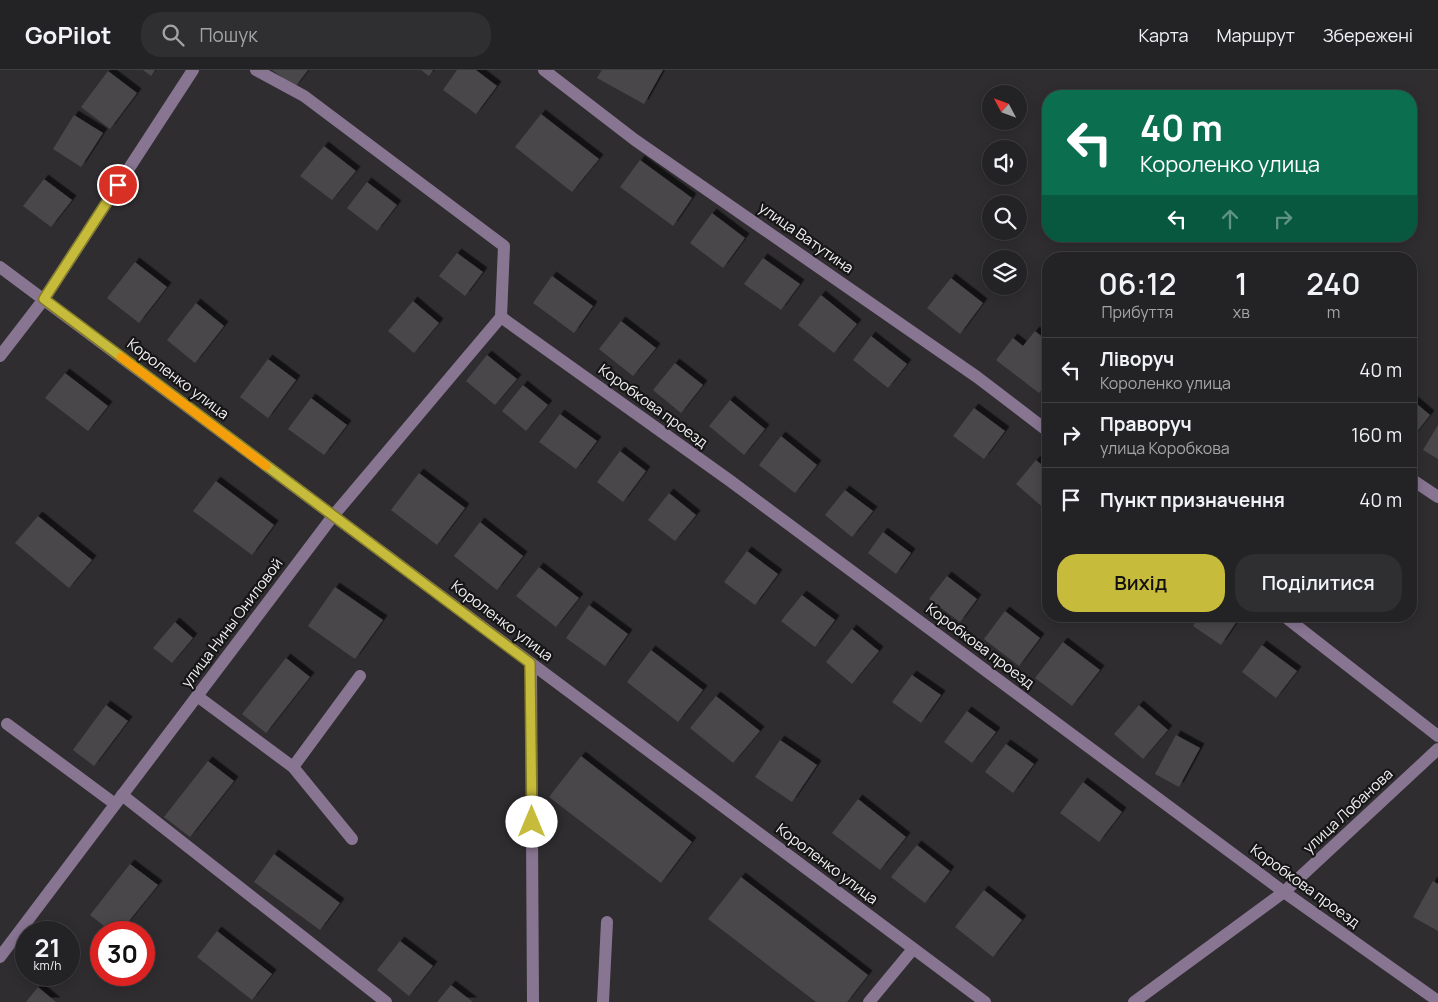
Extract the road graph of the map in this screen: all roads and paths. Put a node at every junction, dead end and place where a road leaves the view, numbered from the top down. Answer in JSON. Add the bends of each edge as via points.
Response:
{"nodes":[{"id":1,"x":193,"y":70,"type":"edge"},
{"id":2,"x":256,"y":70,"type":"edge"},
{"id":3,"x":544,"y":70,"type":"edge"},
{"id":4,"x":0,"y":267,"type":"edge"},
{"id":5,"x":44,"y":299,"type":"junction"},
{"id":6,"x":501,"y":317,"type":"junction"},
{"id":7,"x":0,"y":356,"type":"edge"},
{"id":8,"x":1042,"y":427,"type":"edge"},
{"id":9,"x":1417,"y":483,"type":"edge"},
{"id":10,"x":1438,"y":498,"type":"edge"},
{"id":11,"x":334,"y":516,"type":"junction"},
{"id":12,"x":1292,"y":622,"type":"edge"},
{"id":13,"x":530,"y":663,"type":"junction"},
{"id":14,"x":360,"y":676,"type":"dead end"},
{"id":15,"x":197,"y":696,"type":"junction"},
{"id":16,"x":7,"y":724,"type":"dead end"},
{"id":17,"x":1438,"y":736,"type":"edge"},
{"id":18,"x":1438,"y":750,"type":"edge"},
{"id":19,"x":293,"y":767,"type":"junction"},
{"id":20,"x":119,"y":800,"type":"junction"},
{"id":21,"x":352,"y":839,"type":"dead end"},
{"id":22,"x":1284,"y":892,"type":"junction"},
{"id":23,"x":607,"y":922,"type":"dead end"},
{"id":24,"x":913,"y":949,"type":"junction"},
{"id":25,"x":0,"y":957,"type":"edge"},
{"id":26,"x":1438,"y":1001,"type":"edge"},
{"id":27,"x":386,"y":1002,"type":"edge"},
{"id":28,"x":533,"y":1002,"type":"edge"},
{"id":29,"x":603,"y":1002,"type":"edge"},
{"id":30,"x":870,"y":1002,"type":"edge"},
{"id":31,"x":985,"y":1002,"type":"edge"},
{"id":32,"x":1134,"y":1002,"type":"edge"}],
"edges":[{"from":1,"to":5,"type":"street"},
{"from":2,"to":6,"type":"street","via":[[304,96],[504,246]]},
{"from":3,"to":8,"type":"street","name":"улица Ватутина","via":[[635,140],[977,377]]},
{"from":4,"to":5,"type":"street","name":"Короленко улица"},
{"from":5,"to":7,"type":"street"},
{"from":5,"to":11,"type":"street","name":"Короленко улица"},
{"from":6,"to":11,"type":"street","name":"улица Нины Ониловой"},
{"from":6,"to":22,"type":"street","name":"Коробкова проезд","via":[[737,486]]},
{"from":9,"to":10,"type":"street"},
{"from":11,"to":13,"type":"street","name":"Короленко улица"},
{"from":11,"to":15,"type":"street","name":"улица Нины Ониловой"},
{"from":12,"to":17,"type":"street"},
{"from":13,"to":24,"type":"street","name":"Короленко улица"},
{"from":13,"to":28,"type":"street"},
{"from":14,"to":19,"type":"street"},
{"from":15,"to":19,"type":"street"},
{"from":15,"to":20,"type":"street","name":"улица Нины Ониловой"},
{"from":16,"to":20,"type":"street"},
{"from":18,"to":22,"type":"street","name":"улица Лобанова"},
{"from":19,"to":21,"type":"street"},
{"from":20,"to":25,"type":"street","name":"улица Нины Ониловой"},
{"from":20,"to":27,"type":"street"},
{"from":22,"to":26,"type":"street","name":"Коробкова проезд"},
{"from":22,"to":32,"type":"street","name":"улица Лобанова"},
{"from":23,"to":29,"type":"street"},
{"from":24,"to":30,"type":"street"},
{"from":24,"to":31,"type":"street","name":"Короленко улица"}]}
